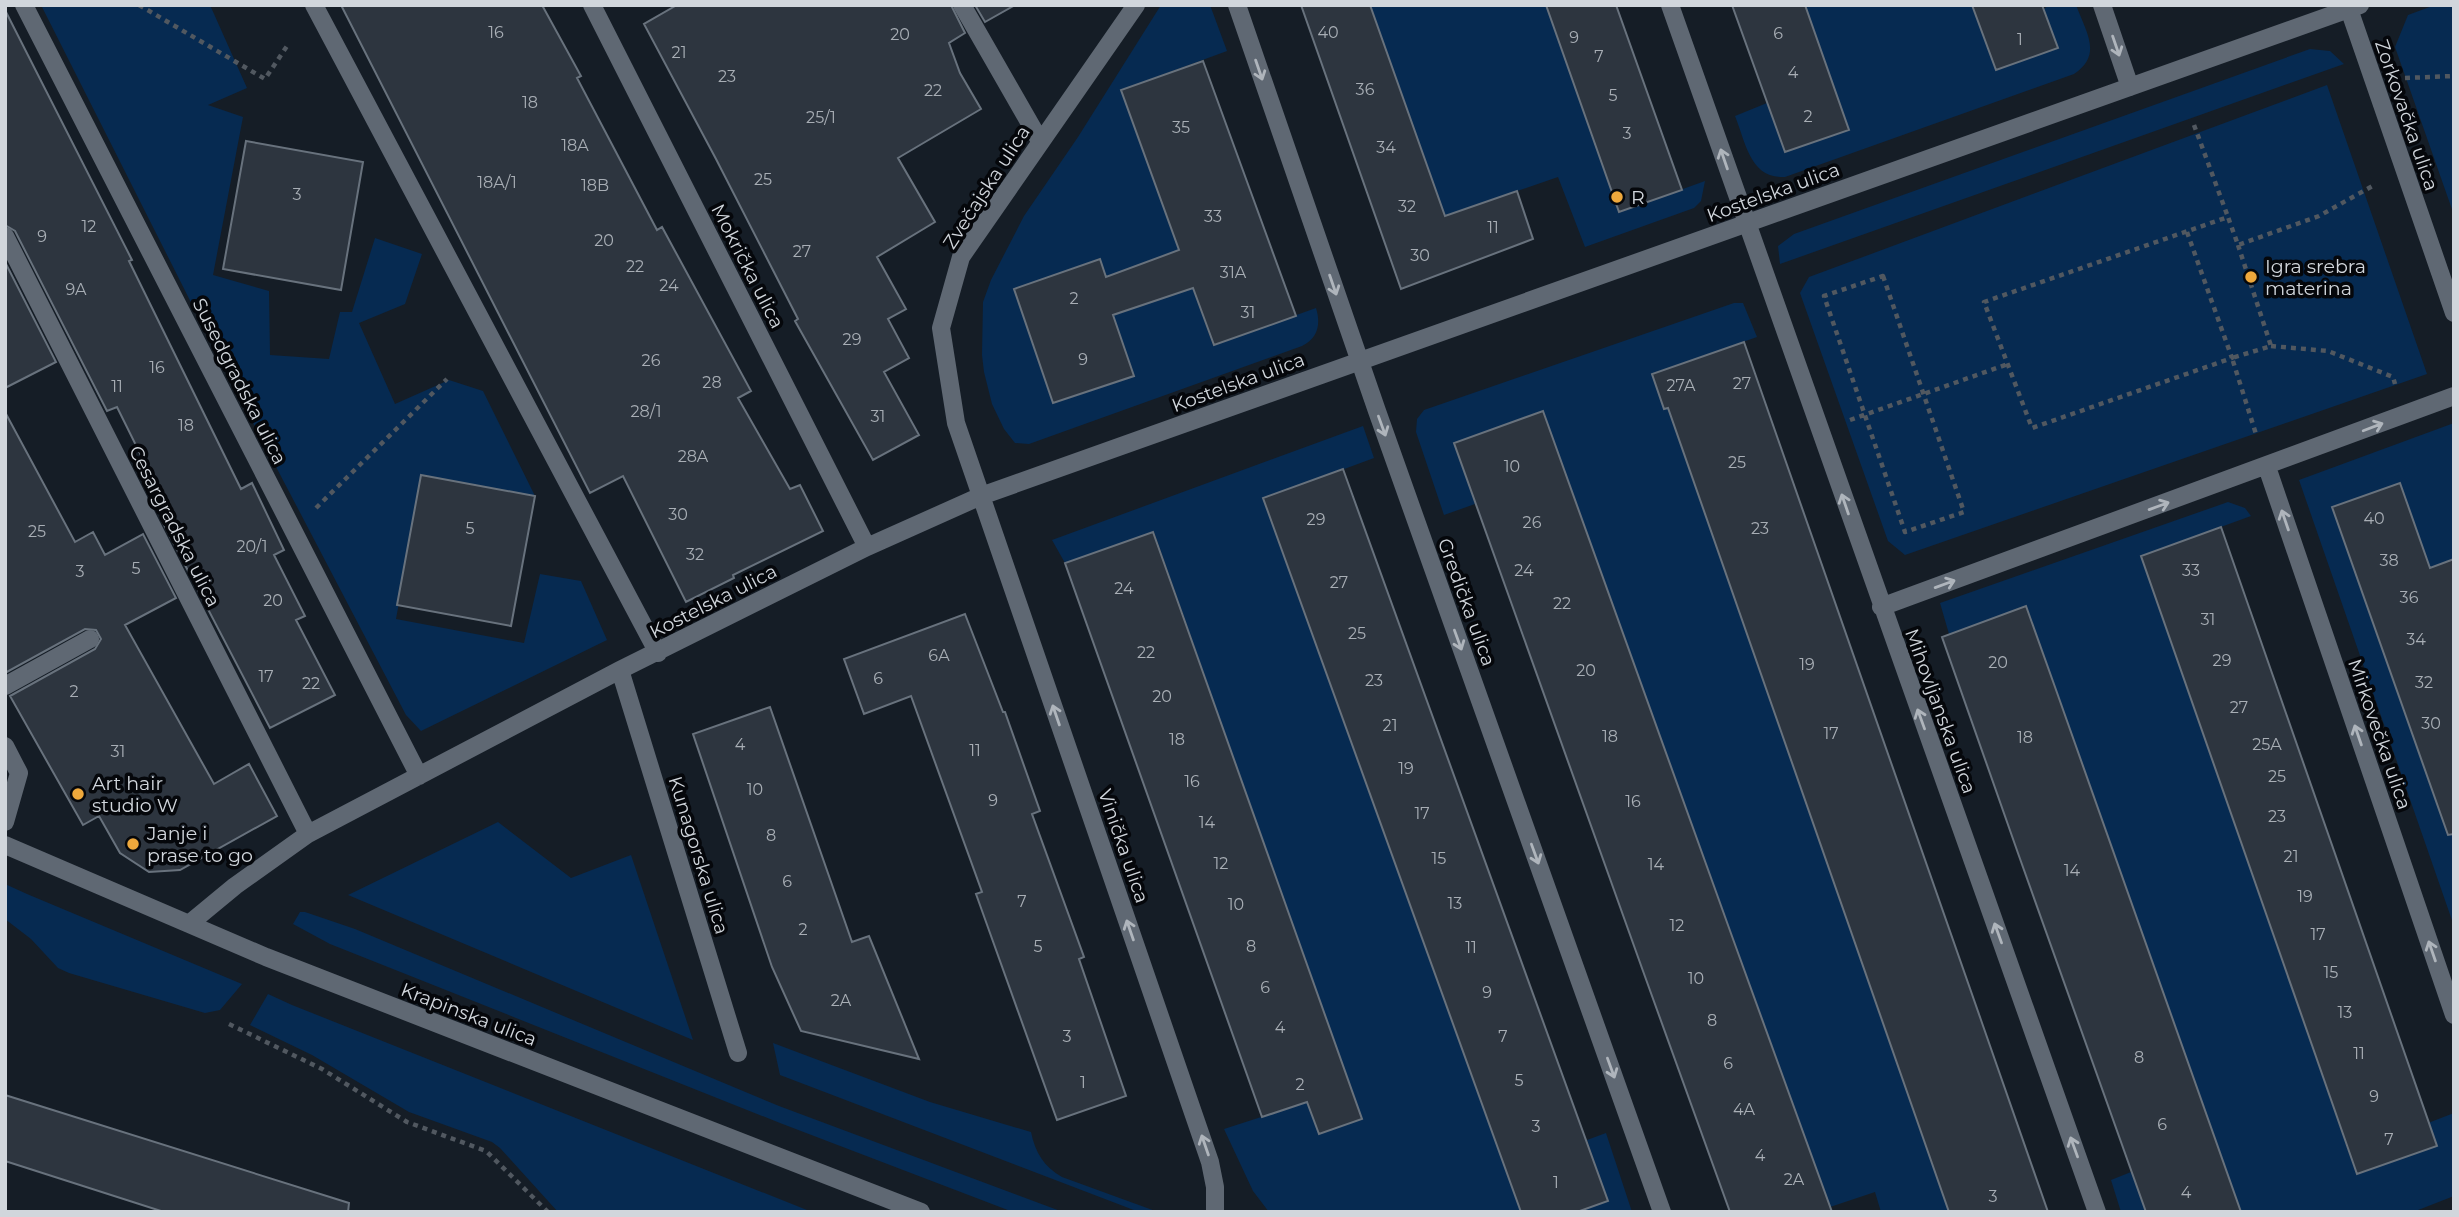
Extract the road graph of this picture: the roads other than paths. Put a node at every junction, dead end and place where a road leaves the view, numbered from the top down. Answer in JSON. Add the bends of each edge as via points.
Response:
{"nodes":[{"id":1,"x":23,"y":5,"type":"edge"},
{"id":2,"x":314,"y":5,"type":"edge"},
{"id":3,"x":592,"y":5,"type":"edge"},
{"id":4,"x":962,"y":5,"type":"edge"},
{"id":5,"x":1136,"y":5,"type":"edge"},
{"id":6,"x":1237,"y":5,"type":"edge"},
{"id":7,"x":1670,"y":5,"type":"edge"},
{"id":8,"x":2102,"y":5,"type":"edge"},
{"id":9,"x":2354,"y":7,"type":"edge"},
{"id":10,"x":2130,"y":87,"type":"junction"},
{"id":11,"x":1040,"y":141,"type":"junction"},
{"id":12,"x":1747,"y":223,"type":"junction"},
{"id":13,"x":5,"y":236,"type":"edge"},
{"id":14,"x":2454,"y":313,"type":"edge"},
{"id":15,"x":1360,"y":361,"type":"junction"},
{"id":16,"x":2454,"y":396,"type":"edge"},
{"id":17,"x":2267,"y":467,"type":"junction"},
{"id":18,"x":981,"y":496,"type":"junction"},
{"id":19,"x":867,"y":547,"type":"junction"},
{"id":20,"x":1881,"y":607,"type":"junction"},
{"id":21,"x":90,"y":639,"type":"dead end"},
{"id":22,"x":657,"y":653,"type":"junction"},
{"id":23,"x":620,"y":670,"type":"junction"},
{"id":24,"x":5,"y":686,"type":"edge"},
{"id":25,"x":5,"y":746,"type":"edge"},
{"id":26,"x":419,"y":776,"type":"junction"},
{"id":27,"x":5,"y":822,"type":"edge"},
{"id":28,"x":308,"y":834,"type":"junction"},
{"id":29,"x":5,"y":845,"type":"edge"},
{"id":30,"x":189,"y":924,"type":"junction"},
{"id":31,"x":2454,"y":1015,"type":"edge"},
{"id":32,"x":738,"y":1053,"type":"dead end"},
{"id":33,"x":921,"y":1212,"type":"edge"},
{"id":34,"x":1215,"y":1212,"type":"edge"},
{"id":35,"x":1662,"y":1212,"type":"edge"},
{"id":36,"x":2097,"y":1212,"type":"edge"}],
"edges":[{"from":1,"to":26,"type":"street","name":"Susedgradska ulica"},
{"from":2,"to":22,"type":"street"},
{"from":3,"to":19,"type":"street","name":"Mokrička ulica"},
{"from":4,"to":11,"type":"street"},
{"from":5,"to":11,"type":"street","name":"Zvečajska ulica"},
{"from":6,"to":15,"type":"street","name":"Gredička ulica","one_way":true},
{"from":12,"to":7,"type":"street","name":"Mihovljanska ulica","one_way":true},
{"from":8,"to":10,"type":"street","one_way":true},
{"from":9,"to":10,"type":"street","name":"Kostelska ulica"},
{"from":9,"to":14,"type":"street","name":"Zorkovačka ulica"},
{"from":10,"to":12,"type":"street","name":"Kostelska ulica"},
{"from":11,"to":18,"type":"street","name":"Zvečajska ulica","via":[[961,257],[941,328],[956,423]]},
{"from":12,"to":15,"type":"street","name":"Kostelska ulica"},
{"from":20,"to":12,"type":"street","name":"Mihovljanska ulica","one_way":true},
{"from":13,"to":28,"type":"street","name":"Cesargradska ulica"},
{"from":15,"to":18,"type":"street","name":"Kostelska ulica"},
{"from":15,"to":35,"type":"street","name":"Gredička ulica","one_way":true},
{"from":17,"to":16,"type":"street","one_way":true},
{"from":20,"to":17,"type":"street","one_way":true},
{"from":31,"to":17,"type":"street","name":"Mirkovečka ulica","one_way":true},
{"from":18,"to":19,"type":"street","name":"Kostelska ulica"},
{"from":34,"to":18,"type":"street","name":"Vinička ulica","one_way":true,"via":[[1210,1162]]},
{"from":19,"to":22,"type":"street","name":"Kostelska ulica"},
{"from":36,"to":20,"type":"street","name":"Mihovljanska ulica","one_way":true},
{"from":21,"to":24,"type":"street"},
{"from":22,"to":23,"type":"street","name":"Kostelska ulica"},
{"from":23,"to":26,"type":"street","name":"Kostelska ulica"},
{"from":23,"to":32,"type":"street","name":"Kunagorska ulica"},
{"from":25,"to":27,"type":"street","via":[[19,773]]},
{"from":26,"to":28,"type":"street","name":"Kostelska ulica"},
{"from":28,"to":30,"type":"street","name":"Kostelska ulica"},
{"from":29,"to":30,"type":"street","name":"Krapinska ulica"},
{"from":30,"to":33,"type":"street","name":"Krapinska ulica"}]}
